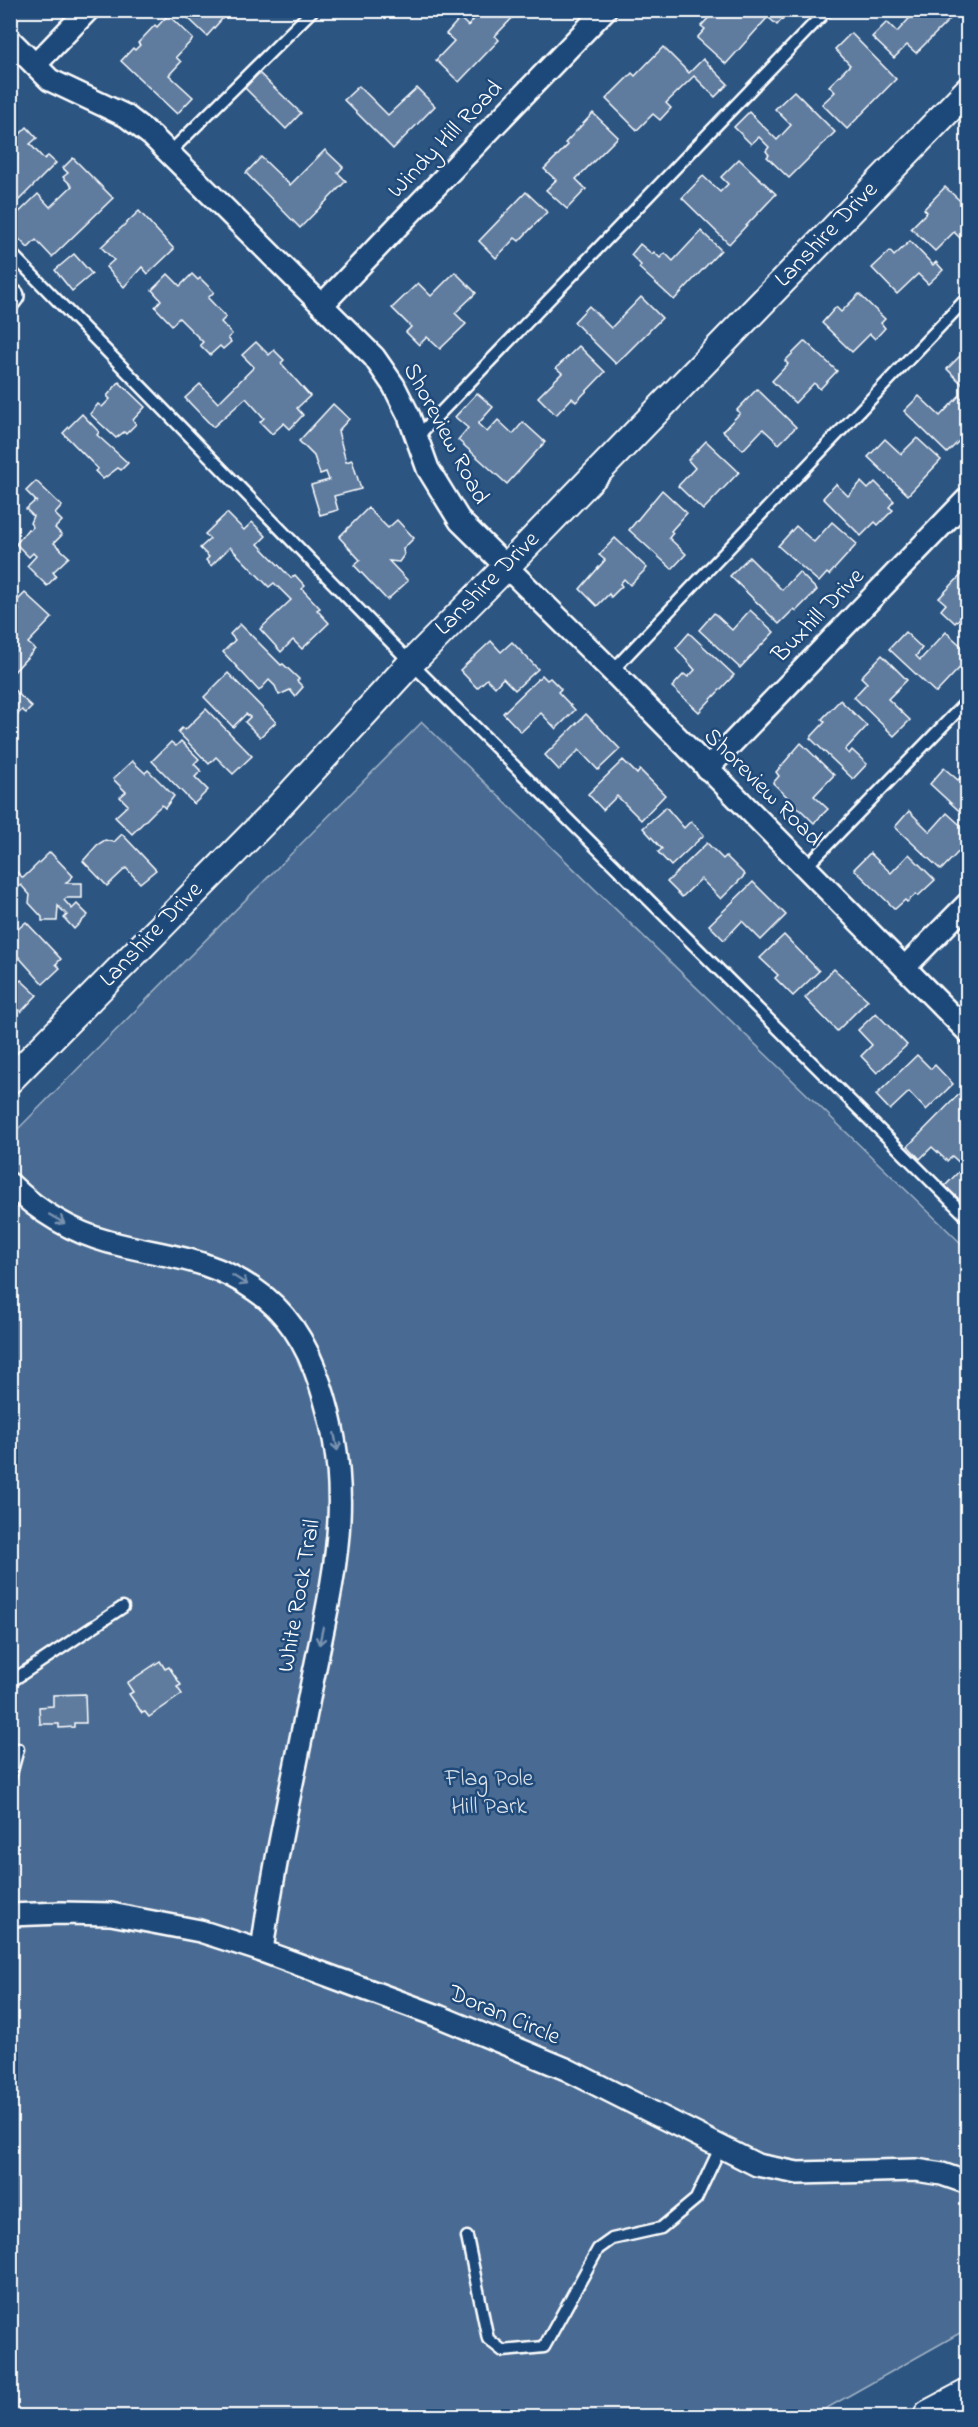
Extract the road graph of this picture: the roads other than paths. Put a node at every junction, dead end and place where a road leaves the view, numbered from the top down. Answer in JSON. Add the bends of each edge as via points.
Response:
{"nodes":[{"id":1,"x":88,"y":10,"type":"edge"},
{"id":2,"x":312,"y":10,"type":"edge"},
{"id":3,"x":605,"y":10,"type":"edge"},
{"id":4,"x":827,"y":10,"type":"edge"},
{"id":5,"x":10,"y":40,"type":"edge"},
{"id":6,"x":35,"y":65,"type":"junction"},
{"id":7,"x":968,"y":90,"type":"edge"},
{"id":8,"x":170,"y":152,"type":"junction"},
{"id":9,"x":10,"y":252,"type":"edge"},
{"id":10,"x":968,"y":297,"type":"edge"},
{"id":11,"x":322,"y":305,"type":"junction"},
{"id":12,"x":417,"y":437,"type":"junction"},
{"id":13,"x":968,"y":498,"type":"edge"},
{"id":14,"x":506,"y":567,"type":"junction"},
{"id":15,"x":411,"y":663,"type":"junction"},
{"id":16,"x":612,"y":671,"type":"junction"},
{"id":17,"x":968,"y":700,"type":"edge"},
{"id":18,"x":707,"y":769,"type":"junction"},
{"id":19,"x":806,"y":868,"type":"junction"},
{"id":20,"x":968,"y":903,"type":"edge"},
{"id":21,"x":905,"y":967,"type":"junction"},
{"id":22,"x":968,"y":1032,"type":"edge"},
{"id":23,"x":10,"y":1080,"type":"edge"},
{"id":24,"x":10,"y":1184,"type":"edge"},
{"id":25,"x":968,"y":1218,"type":"edge"},
{"id":26,"x":123,"y":1607,"type":"dead end"},
{"id":27,"x":10,"y":1682,"type":"edge"},
{"id":28,"x":10,"y":1749,"type":"edge"},
{"id":29,"x":10,"y":1778,"type":"edge"},
{"id":30,"x":10,"y":1915,"type":"edge"},
{"id":31,"x":262,"y":1951,"type":"junction"},
{"id":32,"x":720,"y":2146,"type":"junction"},
{"id":33,"x":968,"y":2183,"type":"edge"},
{"id":34,"x":467,"y":2237,"type":"dead end"},
{"id":35,"x":968,"y":2396,"type":"edge"},
{"id":36,"x":930,"y":2416,"type":"edge"}],
"edges":[{"from":1,"to":6,"type":"street"},
{"from":2,"to":8,"type":"lane"},
{"from":3,"to":11,"type":"street","name":"Windy Hill Road"},
{"from":4,"to":12,"type":"lane"},
{"from":5,"to":6,"type":"street","name":"Shoreview Road"},
{"from":6,"to":8,"type":"street","name":"Shoreview Road","via":[[50,80],[126,116]]},
{"from":7,"to":14,"type":"street","name":"Lanshire Drive"},
{"from":8,"to":11,"type":"street","name":"Shoreview Road"},
{"from":9,"to":15,"type":"lane"},
{"from":10,"to":16,"type":"lane"},
{"from":11,"to":12,"type":"street","name":"Shoreview Road","via":[[374,357],[394,386]]},
{"from":12,"to":14,"type":"street","name":"Shoreview Road","via":[[428,468],[460,521]]},
{"from":13,"to":18,"type":"street","name":"Buxhill Drive"},
{"from":14,"to":15,"type":"street","name":"Lanshire Drive"},
{"from":14,"to":16,"type":"street","name":"Shoreview Road"},
{"from":15,"to":23,"type":"street","name":"Lanshire Drive","via":[[274,812]]},
{"from":15,"to":25,"type":"lane"},
{"from":16,"to":18,"type":"street","name":"Shoreview Road"},
{"from":17,"to":19,"type":"lane"},
{"from":18,"to":19,"type":"street","name":"Shoreview Road"},
{"from":19,"to":21,"type":"street","name":"Shoreview Road"},
{"from":20,"to":21,"type":"street"},
{"from":21,"to":22,"type":"street","name":"Shoreview Road"},
{"from":24,"to":31,"type":"street","name":"White Rock Trail","one_way":true,"via":[[54,1218],[80,1232],[198,1261],[230,1273],[257,1291],[292,1325],[308,1352],[326,1400],[338,1451],[337,1556]]},
{"from":26,"to":27,"type":"lane"},
{"from":28,"to":29,"type":"lane","via":[[18,1749]]},
{"from":30,"to":31,"type":"street","name":"Doran Circle","via":[[111,1914],[200,1930]]},
{"from":31,"to":32,"type":"street","name":"Doran Circle","via":[[438,2016],[566,2070]]},
{"from":32,"to":33,"type":"street","name":"Doran Circle","via":[[757,2165],[798,2173],[916,2170]]},
{"from":32,"to":34,"type":"lane","via":[[696,2199],[661,2228],[612,2239],[598,2249],[544,2347],[503,2351],[488,2339]]},
{"from":35,"to":36,"type":"main road"}]}
